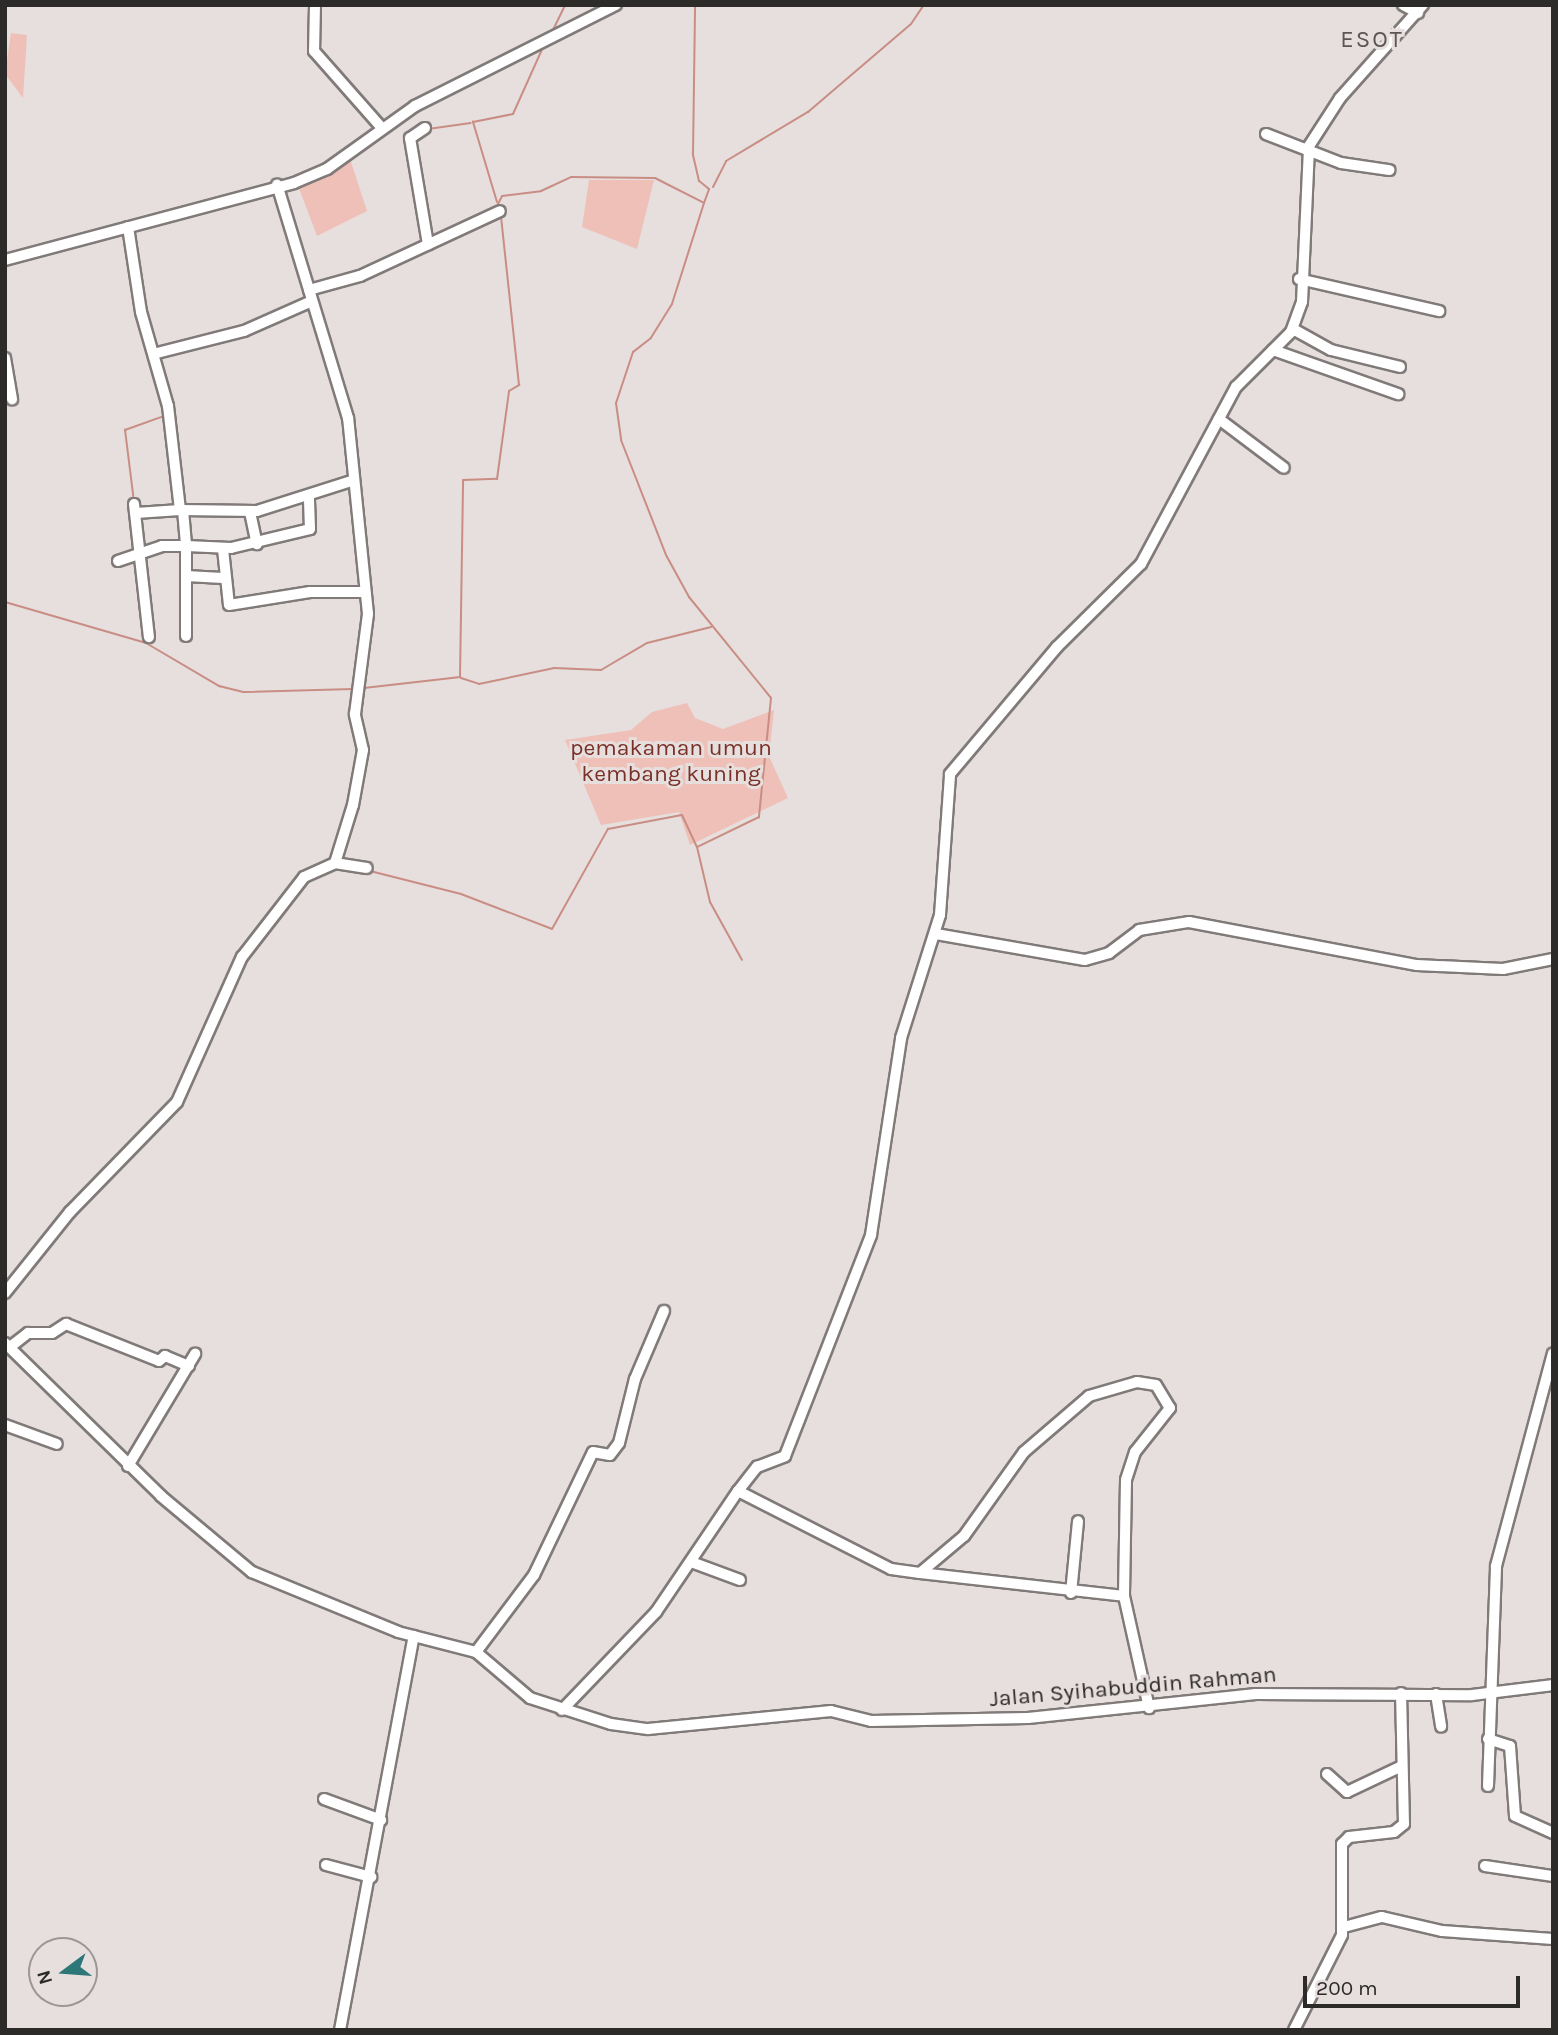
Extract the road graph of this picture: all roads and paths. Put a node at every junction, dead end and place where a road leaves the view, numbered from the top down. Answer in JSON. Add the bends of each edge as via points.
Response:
{"nodes":[{"id":1,"x":314,"y":5,"type":"edge"},
{"id":2,"x":615,"y":5,"type":"edge"},
{"id":3,"x":1403,"y":5,"type":"edge"},
{"id":4,"x":1420,"y":9,"type":"edge"},
{"id":5,"x":379,"y":126,"type":"junction"},
{"id":6,"x":425,"y":129,"type":"dead end"},
{"id":7,"x":1266,"y":134,"type":"dead end"},
{"id":8,"x":1307,"y":150,"type":"junction"},
{"id":9,"x":1389,"y":170,"type":"dead end"},
{"id":10,"x":277,"y":188,"type":"junction"},
{"id":11,"x":498,"y":212,"type":"dead end"},
{"id":12,"x":125,"y":226,"type":"junction"},
{"id":13,"x":428,"y":243,"type":"junction"},
{"id":14,"x":5,"y":260,"type":"edge"},
{"id":15,"x":1299,"y":279,"type":"junction"},
{"id":16,"x":309,"y":291,"type":"junction"},
{"id":17,"x":1439,"y":311,"type":"dead end"},
{"id":18,"x":1293,"y":329,"type":"junction"},
{"id":19,"x":1273,"y":350,"type":"junction"},
{"id":20,"x":156,"y":351,"type":"junction"},
{"id":21,"x":5,"y":358,"type":"edge"},
{"id":22,"x":1400,"y":367,"type":"dead end"},
{"id":23,"x":1398,"y":394,"type":"dead end"},
{"id":24,"x":12,"y":399,"type":"dead end"},
{"id":25,"x":1219,"y":419,"type":"junction"},
{"id":26,"x":1284,"y":468,"type":"dead end"},
{"id":27,"x":351,"y":481,"type":"dead end"},
{"id":28,"x":309,"y":495,"type":"dead end"},
{"id":29,"x":182,"y":510,"type":"junction"},
{"id":30,"x":250,"y":512,"type":"junction"},
{"id":31,"x":257,"y":544,"type":"junction"},
{"id":32,"x":186,"y":546,"type":"junction"},
{"id":33,"x":223,"y":549,"type":"junction"},
{"id":34,"x":136,"y":554,"type":"junction"},
{"id":35,"x":118,"y":561,"type":"dead end"},
{"id":36,"x":187,"y":576,"type":"junction"},
{"id":37,"x":223,"y":578,"type":"junction"},
{"id":38,"x":361,"y":592,"type":"dead end"},
{"id":39,"x":149,"y":636,"type":"dead end"},
{"id":40,"x":186,"y":636,"type":"dead end"},
{"id":41,"x":335,"y":863,"type":"junction"},
{"id":42,"x":367,"y":868,"type":"dead end"},
{"id":43,"x":936,"y":934,"type":"junction"},
{"id":44,"x":1553,"y":959,"type":"edge"},
{"id":45,"x":5,"y":1293,"type":"edge"},
{"id":46,"x":664,"y":1311,"type":"dead end"},
{"id":47,"x":7,"y":1345,"type":"edge"},
{"id":48,"x":195,"y":1354,"type":"dead end"},
{"id":49,"x":1553,"y":1354,"type":"edge"},
{"id":50,"x":189,"y":1366,"type":"junction"},
{"id":51,"x":5,"y":1426,"type":"edge"},
{"id":52,"x":57,"y":1444,"type":"dead end"},
{"id":53,"x":128,"y":1466,"type":"junction"},
{"id":54,"x":738,"y":1491,"type":"junction"},
{"id":55,"x":1078,"y":1521,"type":"dead end"},
{"id":56,"x":694,"y":1563,"type":"junction"},
{"id":57,"x":920,"y":1573,"type":"junction"},
{"id":58,"x":740,"y":1580,"type":"dead end"},
{"id":59,"x":1071,"y":1593,"type":"junction"},
{"id":60,"x":1124,"y":1596,"type":"junction"},
{"id":61,"x":414,"y":1636,"type":"junction"},
{"id":62,"x":476,"y":1652,"type":"junction"},
{"id":63,"x":1553,"y":1685,"type":"edge"},
{"id":64,"x":1488,"y":1692,"type":"junction"},
{"id":65,"x":1401,"y":1693,"type":"junction"},
{"id":66,"x":1436,"y":1695,"type":"junction"},
{"id":67,"x":1149,"y":1708,"type":"junction"},
{"id":68,"x":562,"y":1710,"type":"junction"},
{"id":69,"x":1441,"y":1727,"type":"dead end"},
{"id":70,"x":1488,"y":1739,"type":"junction"},
{"id":71,"x":1400,"y":1767,"type":"junction"},
{"id":72,"x":1327,"y":1774,"type":"dead end"},
{"id":73,"x":1488,"y":1786,"type":"dead end"},
{"id":74,"x":324,"y":1799,"type":"dead end"},
{"id":75,"x":381,"y":1820,"type":"junction"},
{"id":76,"x":1553,"y":1833,"type":"edge"},
{"id":77,"x":326,"y":1865,"type":"dead end"},
{"id":78,"x":1485,"y":1866,"type":"dead end"},
{"id":79,"x":1553,"y":1876,"type":"edge"},
{"id":80,"x":371,"y":1877,"type":"junction"},
{"id":81,"x":1344,"y":1927,"type":"junction"},
{"id":82,"x":1553,"y":1939,"type":"edge"},
{"id":83,"x":340,"y":2030,"type":"edge"},
{"id":84,"x":1294,"y":2030,"type":"edge"}],
"edges":[{"from":1,"to":5,"type":"street","via":[[312,42]]},
{"from":2,"to":5,"type":"street"},
{"from":3,"to":4,"type":"street"},
{"from":4,"to":8,"type":"street","via":[[1330,111]]},
{"from":5,"to":10,"type":"street"},
{"from":6,"to":13,"type":"street","via":[[410,138]]},
{"from":7,"to":8,"type":"street"},
{"from":8,"to":9,"type":"street"},
{"from":8,"to":15,"type":"street"},
{"from":10,"to":12,"type":"street"},
{"from":10,"to":16,"type":"street"},
{"from":11,"to":13,"type":"street"},
{"from":12,"to":14,"type":"street"},
{"from":12,"to":20,"type":"street","via":[[138,301]]},
{"from":13,"to":16,"type":"street","via":[[360,276]]},
{"from":15,"to":17,"type":"street"},
{"from":15,"to":18,"type":"street","via":[[1302,302]]},
{"from":16,"to":20,"type":"street","via":[[244,331]]},
{"from":16,"to":41,"type":"street","via":[[348,418],[368,614],[355,714],[362,762]]},
{"from":18,"to":19,"type":"street"},
{"from":18,"to":22,"type":"street","via":[[1331,350]]},
{"from":19,"to":23,"type":"street"},
{"from":19,"to":25,"type":"street","via":[[1244,375]]},
{"from":20,"to":29,"type":"street"},
{"from":21,"to":24,"type":"street"},
{"from":25,"to":26,"type":"street"},
{"from":25,"to":43,"type":"street","via":[[1140,564],[1057,647],[950,774]]},
{"from":27,"to":30,"type":"street"},
{"from":28,"to":31,"type":"street","via":[[310,528]]},
{"from":29,"to":30,"type":"street"},
{"from":29,"to":32,"type":"street"},
{"from":29,"to":34,"type":"street","via":[[135,509]]},
{"from":30,"to":31,"type":"street"},
{"from":31,"to":33,"type":"street"},
{"from":32,"to":33,"type":"street"},
{"from":32,"to":34,"type":"street"},
{"from":32,"to":36,"type":"street"},
{"from":33,"to":37,"type":"street"},
{"from":34,"to":35,"type":"street"},
{"from":34,"to":39,"type":"street"},
{"from":36,"to":37,"type":"street"},
{"from":36,"to":40,"type":"street"},
{"from":37,"to":38,"type":"street","via":[[226,602],[233,606],[310,592]]},
{"from":41,"to":42,"type":"street"},
{"from":41,"to":45,"type":"street","via":[[304,877],[242,957],[177,1101],[70,1212]]},
{"from":43,"to":44,"type":"street","via":[[1085,960],[1109,953],[1139,930],[1189,922],[1417,965],[1507,968]]},
{"from":43,"to":54,"type":"street","via":[[901,1038],[870,1235],[785,1456],[757,1467]]},
{"from":46,"to":62,"type":"street","via":[[635,1379],[619,1443],[610,1455],[594,1450],[534,1575]]},
{"from":47,"to":50,"type":"street","via":[[28,1333],[50,1333],[66,1324],[159,1361],[165,1356]]},
{"from":47,"to":53,"type":"street","name":"Jalan Syihabuddin Rahman"},
{"from":48,"to":50,"type":"street"},
{"from":49,"to":64,"type":"street","via":[[1497,1555]]},
{"from":50,"to":53,"type":"street"},
{"from":51,"to":52,"type":"street"},
{"from":53,"to":61,"type":"street","name":"Jalan Syihabuddin Rahman","via":[[264,1579]]},
{"from":54,"to":56,"type":"street"},
{"from":54,"to":57,"type":"street","via":[[891,1569]]},
{"from":55,"to":59,"type":"street"},
{"from":56,"to":58,"type":"street"},
{"from":56,"to":68,"type":"street","via":[[656,1612]]},
{"from":57,"to":59,"type":"street"},
{"from":57,"to":60,"type":"street","via":[[964,1536],[1024,1452],[1083,1401],[1115,1385],[1148,1382],[1159,1387],[1170,1408],[1127,1471]]},
{"from":59,"to":60,"type":"street"},
{"from":60,"to":67,"type":"street"},
{"from":61,"to":62,"type":"street","name":"Jalan Syihabuddin Rahman"},
{"from":61,"to":75,"type":"street"},
{"from":62,"to":68,"type":"street","name":"Jalan Syihabuddin Rahman","via":[[530,1698]]},
{"from":63,"to":64,"type":"street","name":"Jalan Syihabuddin Rahman"},
{"from":64,"to":66,"type":"street","name":"Jalan Syihabuddin Rahman"},
{"from":64,"to":70,"type":"street"},
{"from":65,"to":66,"type":"street","name":"Jalan Syihabuddin Rahman"},
{"from":65,"to":67,"type":"street","name":"Jalan Syihabuddin Rahman","via":[[1256,1694]]},
{"from":65,"to":71,"type":"street"},
{"from":66,"to":69,"type":"street"},
{"from":67,"to":68,"type":"street","name":"Jalan Syihabuddin Rahman","via":[[871,1721],[831,1712],[648,1729]]},
{"from":70,"to":73,"type":"street"},
{"from":70,"to":76,"type":"street","via":[[1510,1746],[1515,1816]]},
{"from":71,"to":72,"type":"street","via":[[1350,1792]]},
{"from":71,"to":81,"type":"street","via":[[1406,1810],[1402,1829],[1349,1837],[1342,1844]]},
{"from":74,"to":75,"type":"street"},
{"from":75,"to":80,"type":"street"},
{"from":77,"to":80,"type":"street"},
{"from":78,"to":79,"type":"street"},
{"from":80,"to":83,"type":"street"},
{"from":81,"to":82,"type":"street","via":[[1382,1917],[1442,1931]]},
{"from":81,"to":84,"type":"street"}]}
